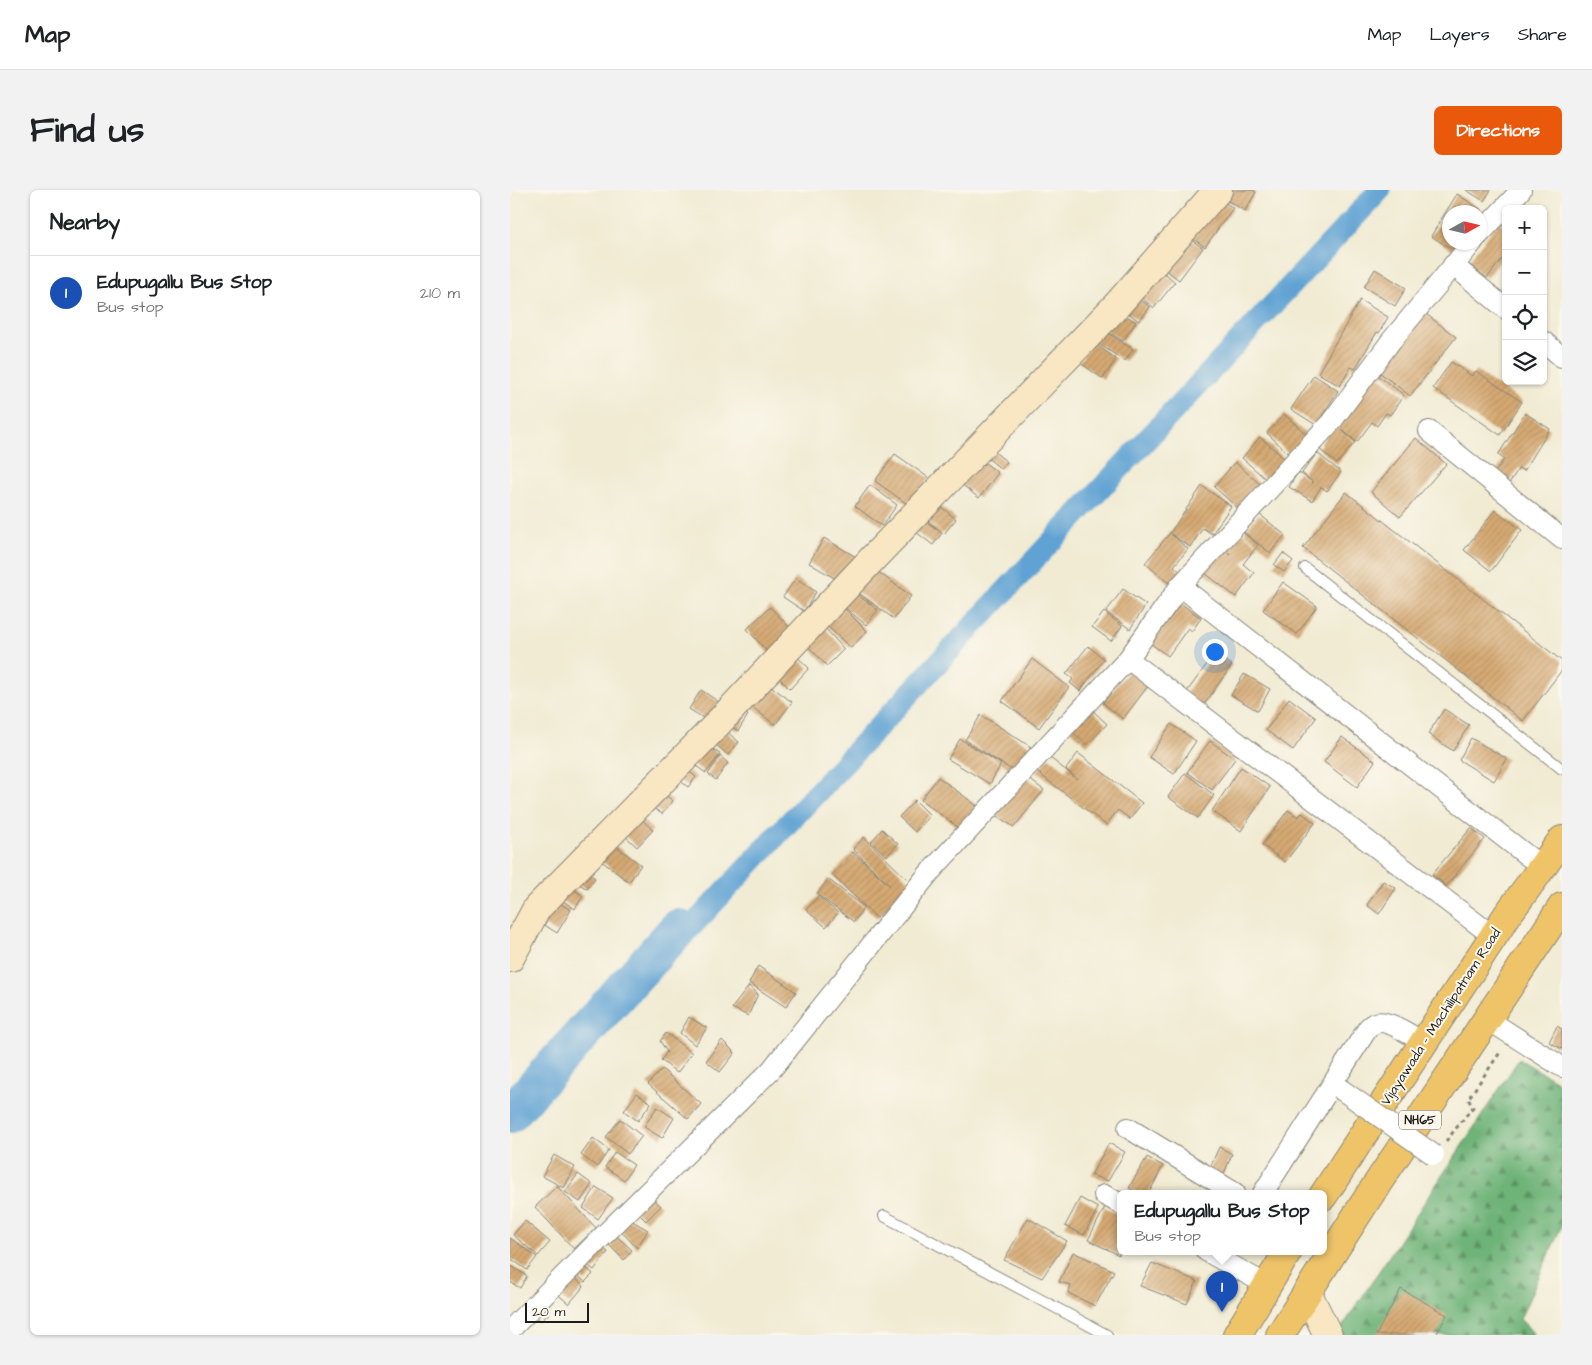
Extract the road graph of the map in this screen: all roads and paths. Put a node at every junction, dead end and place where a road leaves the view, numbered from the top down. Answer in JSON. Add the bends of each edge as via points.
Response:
{"nodes":[{"id":1,"x":1218,"y":190,"type":"edge"},
{"id":2,"x":1521,"y":190,"type":"edge"},
{"id":3,"x":1487,"y":227,"type":"edge"},
{"id":4,"x":1466,"y":250,"type":"edge"},
{"id":5,"x":1453,"y":265,"type":"junction"},
{"id":6,"x":1502,"y":306,"type":"edge"},
{"id":7,"x":1547,"y":344,"type":"edge"},
{"id":8,"x":1562,"y":357,"type":"edge"},
{"id":9,"x":1429,"y":432,"type":"dead end"},
{"id":10,"x":1562,"y":539,"type":"edge"},
{"id":11,"x":1305,"y":568,"type":"dead end"},
{"id":12,"x":1180,"y":586,"type":"junction"},
{"id":13,"x":1128,"y":659,"type":"junction"},
{"id":14,"x":1562,"y":769,"type":"edge"},
{"id":15,"x":1562,"y":840,"type":"edge"},
{"id":16,"x":1542,"y":867,"type":"junction"},
{"id":17,"x":1562,"y":907,"type":"edge"},
{"id":18,"x":1493,"y":936,"type":"junction"},
{"id":19,"x":510,"y":958,"type":"edge"},
{"id":20,"x":1487,"y":1019,"type":"junction"},
{"id":21,"x":1512,"y":1035,"type":"junction"},
{"id":22,"x":1424,"y":1043,"type":"junction"},
{"id":23,"x":1562,"y":1068,"type":"edge"},
{"id":24,"x":1339,"y":1088,"type":"dead end"},
{"id":25,"x":1128,"y":1128,"type":"dead end"},
{"id":26,"x":1434,"y":1155,"type":"joint"},
{"id":27,"x":1230,"y":1190,"type":"edge"},
{"id":28,"x":1265,"y":1190,"type":"edge"},
{"id":29,"x":1327,"y":1190,"type":"edge"},
{"id":30,"x":884,"y":1216,"type":"dead end"},
{"id":31,"x":1221,"y":1255,"type":"edge"},
{"id":32,"x":1286,"y":1255,"type":"edge"},
{"id":33,"x":1267,"y":1285,"type":"junction"},
{"id":34,"x":1308,"y":1292,"type":"junction"},
{"id":35,"x":510,"y":1330,"type":"edge"},
{"id":36,"x":1107,"y":1335,"type":"edge"},
{"id":37,"x":1237,"y":1335,"type":"edge"},
{"id":38,"x":1280,"y":1335,"type":"edge"},
{"id":39,"x":1328,"y":1335,"type":"edge"}],
"edges":[{"from":1,"to":19,"type":"street","via":[[1117,305],[704,738],[537,908]]},
{"from":2,"to":3,"type":"street"},
{"from":4,"to":5,"type":"street"},
{"from":5,"to":6,"type":"street"},
{"from":5,"to":12,"type":"street","via":[[1332,421]]},
{"from":7,"to":8,"type":"street"},
{"from":9,"to":10,"type":"street"},
{"from":11,"to":14,"type":"lane"},
{"from":12,"to":13,"type":"street"},
{"from":12,"to":16,"type":"street"},
{"from":13,"to":18,"type":"street"},
{"from":13,"to":35,"type":"street","via":[[930,872],[771,1070]]},
{"from":15,"to":16,"type":"highway","name":"Vijayawada - Machilipatnam Road","number":"NH65"},
{"from":16,"to":18,"type":"highway","name":"Vijayawada - Machilipatnam Road","number":"NH65"},
{"from":17,"to":20,"type":"highway","number":"NH65"},
{"from":18,"to":22,"type":"highway","name":"Vijayawada - Machilipatnam Road","number":"NH65"},
{"from":20,"to":21,"type":"street"},
{"from":20,"to":34,"type":"highway","number":"NH65"},
{"from":21,"to":23,"type":"street"},
{"from":21,"to":26,"type":"path","via":[[1468,1100],[1473,1107]]},
{"from":22,"to":28,"type":"street","via":[[1384,1022],[1368,1028]]},
{"from":22,"to":29,"type":"highway","name":"Vijayawada - Machilipatnam Road","number":"NH65"},
{"from":24,"to":26,"type":"street","bridge":true},
{"from":25,"to":27,"type":"street"},
{"from":30,"to":36,"type":"lane"},
{"from":31,"to":33,"type":"street"},
{"from":32,"to":33,"type":"highway"},
{"from":33,"to":37,"type":"highway"},
{"from":34,"to":38,"type":"highway","number":"NH65"},
{"from":34,"to":39,"type":"street"}]}
